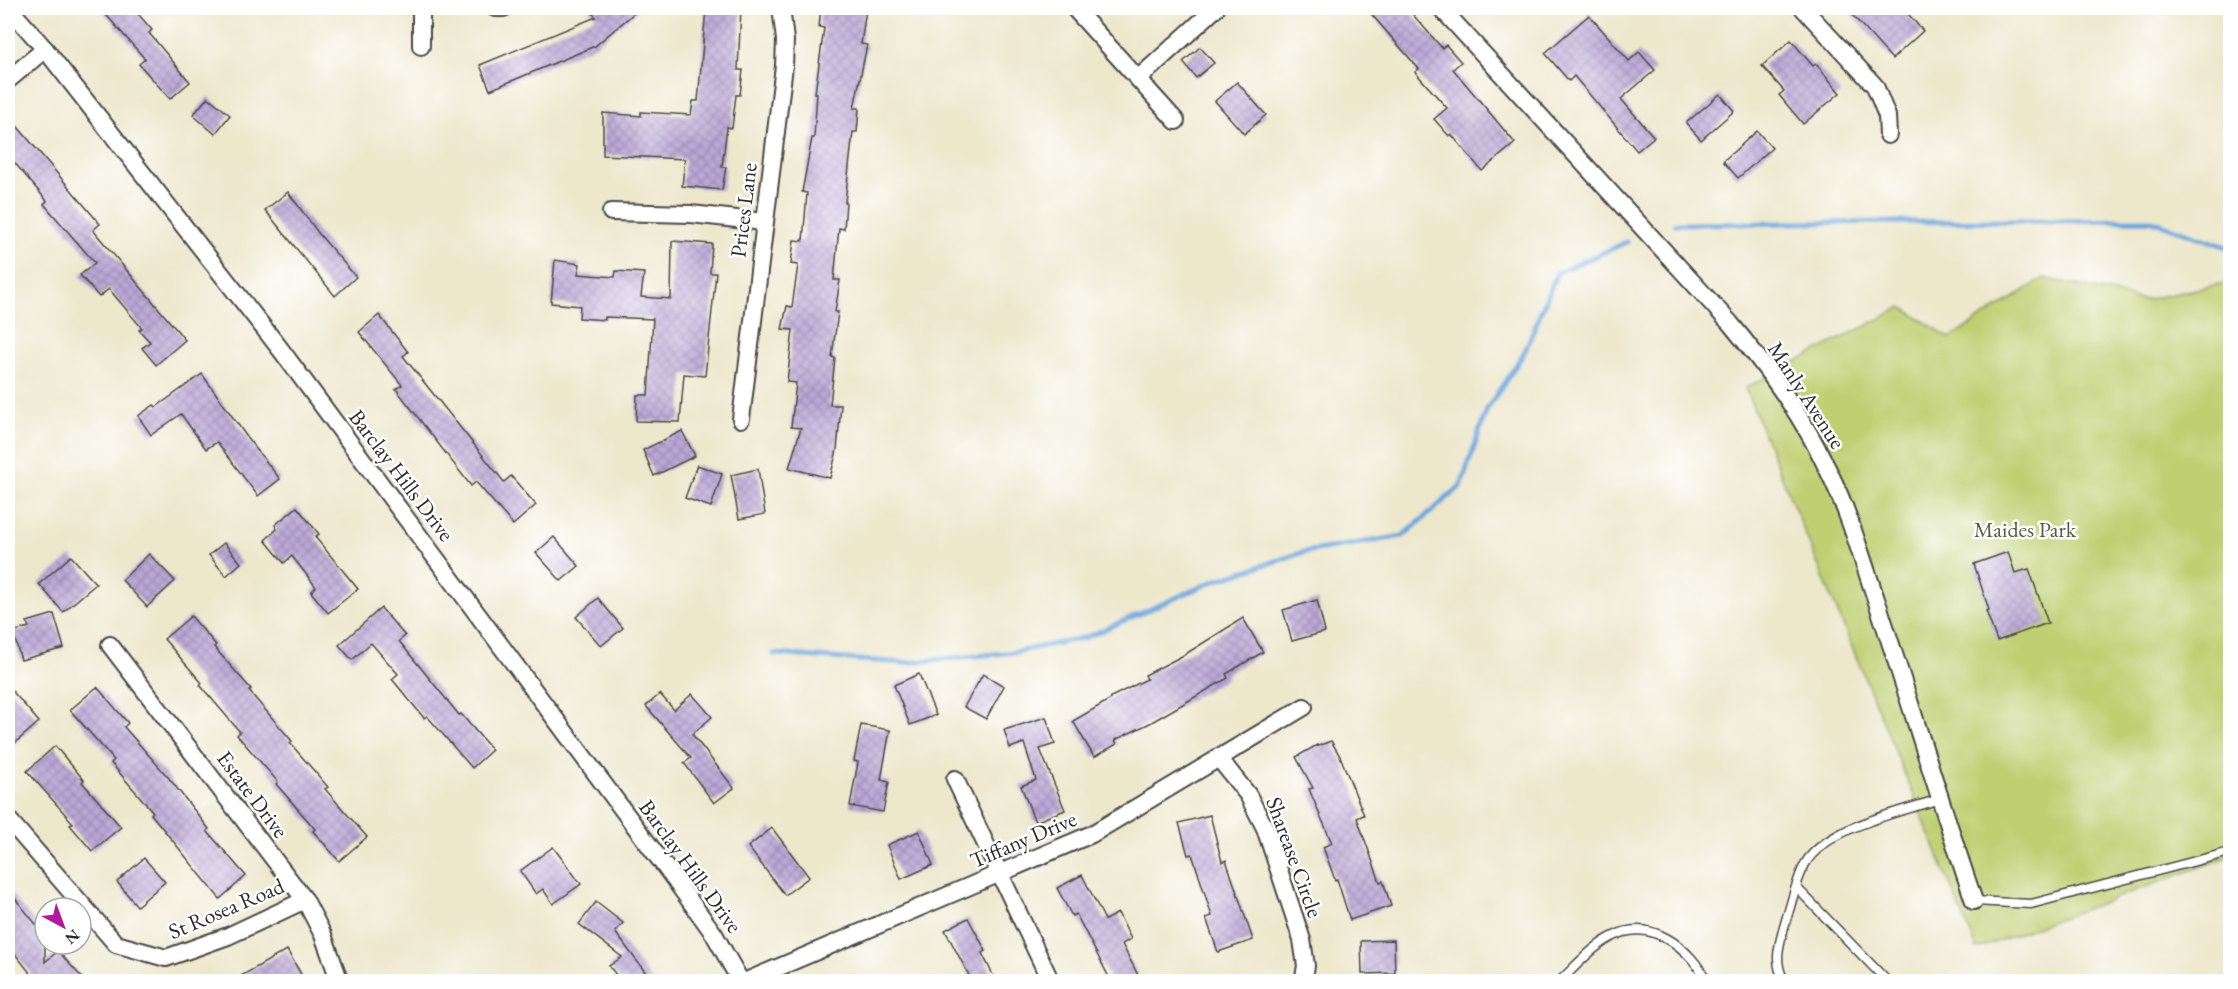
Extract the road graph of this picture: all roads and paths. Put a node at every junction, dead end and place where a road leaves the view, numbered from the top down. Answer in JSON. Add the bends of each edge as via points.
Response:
{"nodes":[{"id":1,"x":9,"y":8,"type":"edge"},
{"id":2,"x":421,"y":8,"type":"edge"},
{"id":3,"x":495,"y":8,"type":"edge"},
{"id":4,"x":504,"y":8,"type":"edge"},
{"id":5,"x":781,"y":8,"type":"edge"},
{"id":6,"x":1074,"y":8,"type":"edge"},
{"id":7,"x":1216,"y":8,"type":"edge"},
{"id":8,"x":1441,"y":8,"type":"edge"},
{"id":9,"x":1803,"y":8,"type":"edge"},
{"id":10,"x":421,"y":46,"type":"dead end"},
{"id":11,"x":45,"y":49,"type":"junction"},
{"id":12,"x":1139,"y":78,"type":"junction"},
{"id":13,"x":8,"y":80,"type":"edge"},
{"id":14,"x":1176,"y":121,"type":"dead end"},
{"id":15,"x":1888,"y":135,"type":"dead end"},
{"id":16,"x":611,"y":212,"type":"dead end"},
{"id":17,"x":764,"y":222,"type":"junction"},
{"id":18,"x":741,"y":419,"type":"dead end"},
{"id":19,"x":110,"y":645,"type":"dead end"},
{"id":20,"x":1304,"y":707,"type":"dead end"},
{"id":21,"x":1218,"y":757,"type":"junction"},
{"id":22,"x":955,"y":779,"type":"dead end"},
{"id":23,"x":1939,"y":799,"type":"junction"},
{"id":24,"x":8,"y":819,"type":"edge"},
{"id":25,"x":2230,"y":852,"type":"edge"},
{"id":26,"x":1000,"y":874,"type":"junction"},
{"id":27,"x":1796,"y":887,"type":"junction"},
{"id":28,"x":305,"y":900,"type":"junction"},
{"id":29,"x":1974,"y":900,"type":"joint"},
{"id":30,"x":340,"y":981,"type":"edge"},
{"id":31,"x":742,"y":981,"type":"edge"},
{"id":32,"x":1051,"y":981,"type":"edge"},
{"id":33,"x":1303,"y":981,"type":"edge"},
{"id":34,"x":1559,"y":981,"type":"edge"},
{"id":35,"x":1707,"y":981,"type":"edge"},
{"id":36,"x":1785,"y":981,"type":"edge"},
{"id":37,"x":1888,"y":981,"type":"edge"}],
"edges":[{"from":1,"to":11,"type":"street","name":"Barclay Hills Drive"},
{"from":2,"to":10,"type":"street"},
{"from":3,"to":4,"type":"street"},
{"from":5,"to":17,"type":"street","name":"Prices Lane","via":[[784,66]]},
{"from":6,"to":12,"type":"street"},
{"from":7,"to":12,"type":"street"},
{"from":8,"to":23,"type":"street","name":"Manly Avenue","via":[[1730,323],[1793,406],[1842,501]]},
{"from":9,"to":15,"type":"street","via":[[1875,86],[1887,116]]},
{"from":11,"to":13,"type":"street"},
{"from":11,"to":31,"type":"street","name":"Barclay Hills Drive","via":[[288,360],[672,876]]},
{"from":12,"to":14,"type":"street"},
{"from":16,"to":17,"type":"street","via":[[691,214]]},
{"from":17,"to":18,"type":"street","name":"Prices Lane"},
{"from":19,"to":28,"type":"street","name":"Estate Drive"},
{"from":20,"to":21,"type":"street","name":"Tiffany Drive"},
{"from":21,"to":26,"type":"street","name":"Tiffany Drive","via":[[1092,834]]},
{"from":21,"to":33,"type":"street","name":"Sharease Circle","via":[[1248,795],[1265,828],[1302,940],[1306,966]]},
{"from":22,"to":26,"type":"street"},
{"from":23,"to":27,"type":"lane","via":[[1835,836],[1811,854]]},
{"from":23,"to":29,"type":"street","name":"Manly Avenue"},
{"from":24,"to":28,"type":"street","name":"St Rosea Road","via":[[116,944],[166,958],[228,936]]},
{"from":25,"to":29,"type":"lane","via":[[2031,904]]},
{"from":26,"to":31,"type":"street","name":"Tiffany Drive"},
{"from":26,"to":32,"type":"street"},
{"from":27,"to":36,"type":"lane","via":[[1778,949],[1777,963]]},
{"from":27,"to":37,"type":"lane"},
{"from":28,"to":30,"type":"street","name":"Estate Drive"},
{"from":34,"to":35,"type":"lane","via":[[1604,942],[1627,931],[1641,930],[1654,932],[1681,948]]}]}
